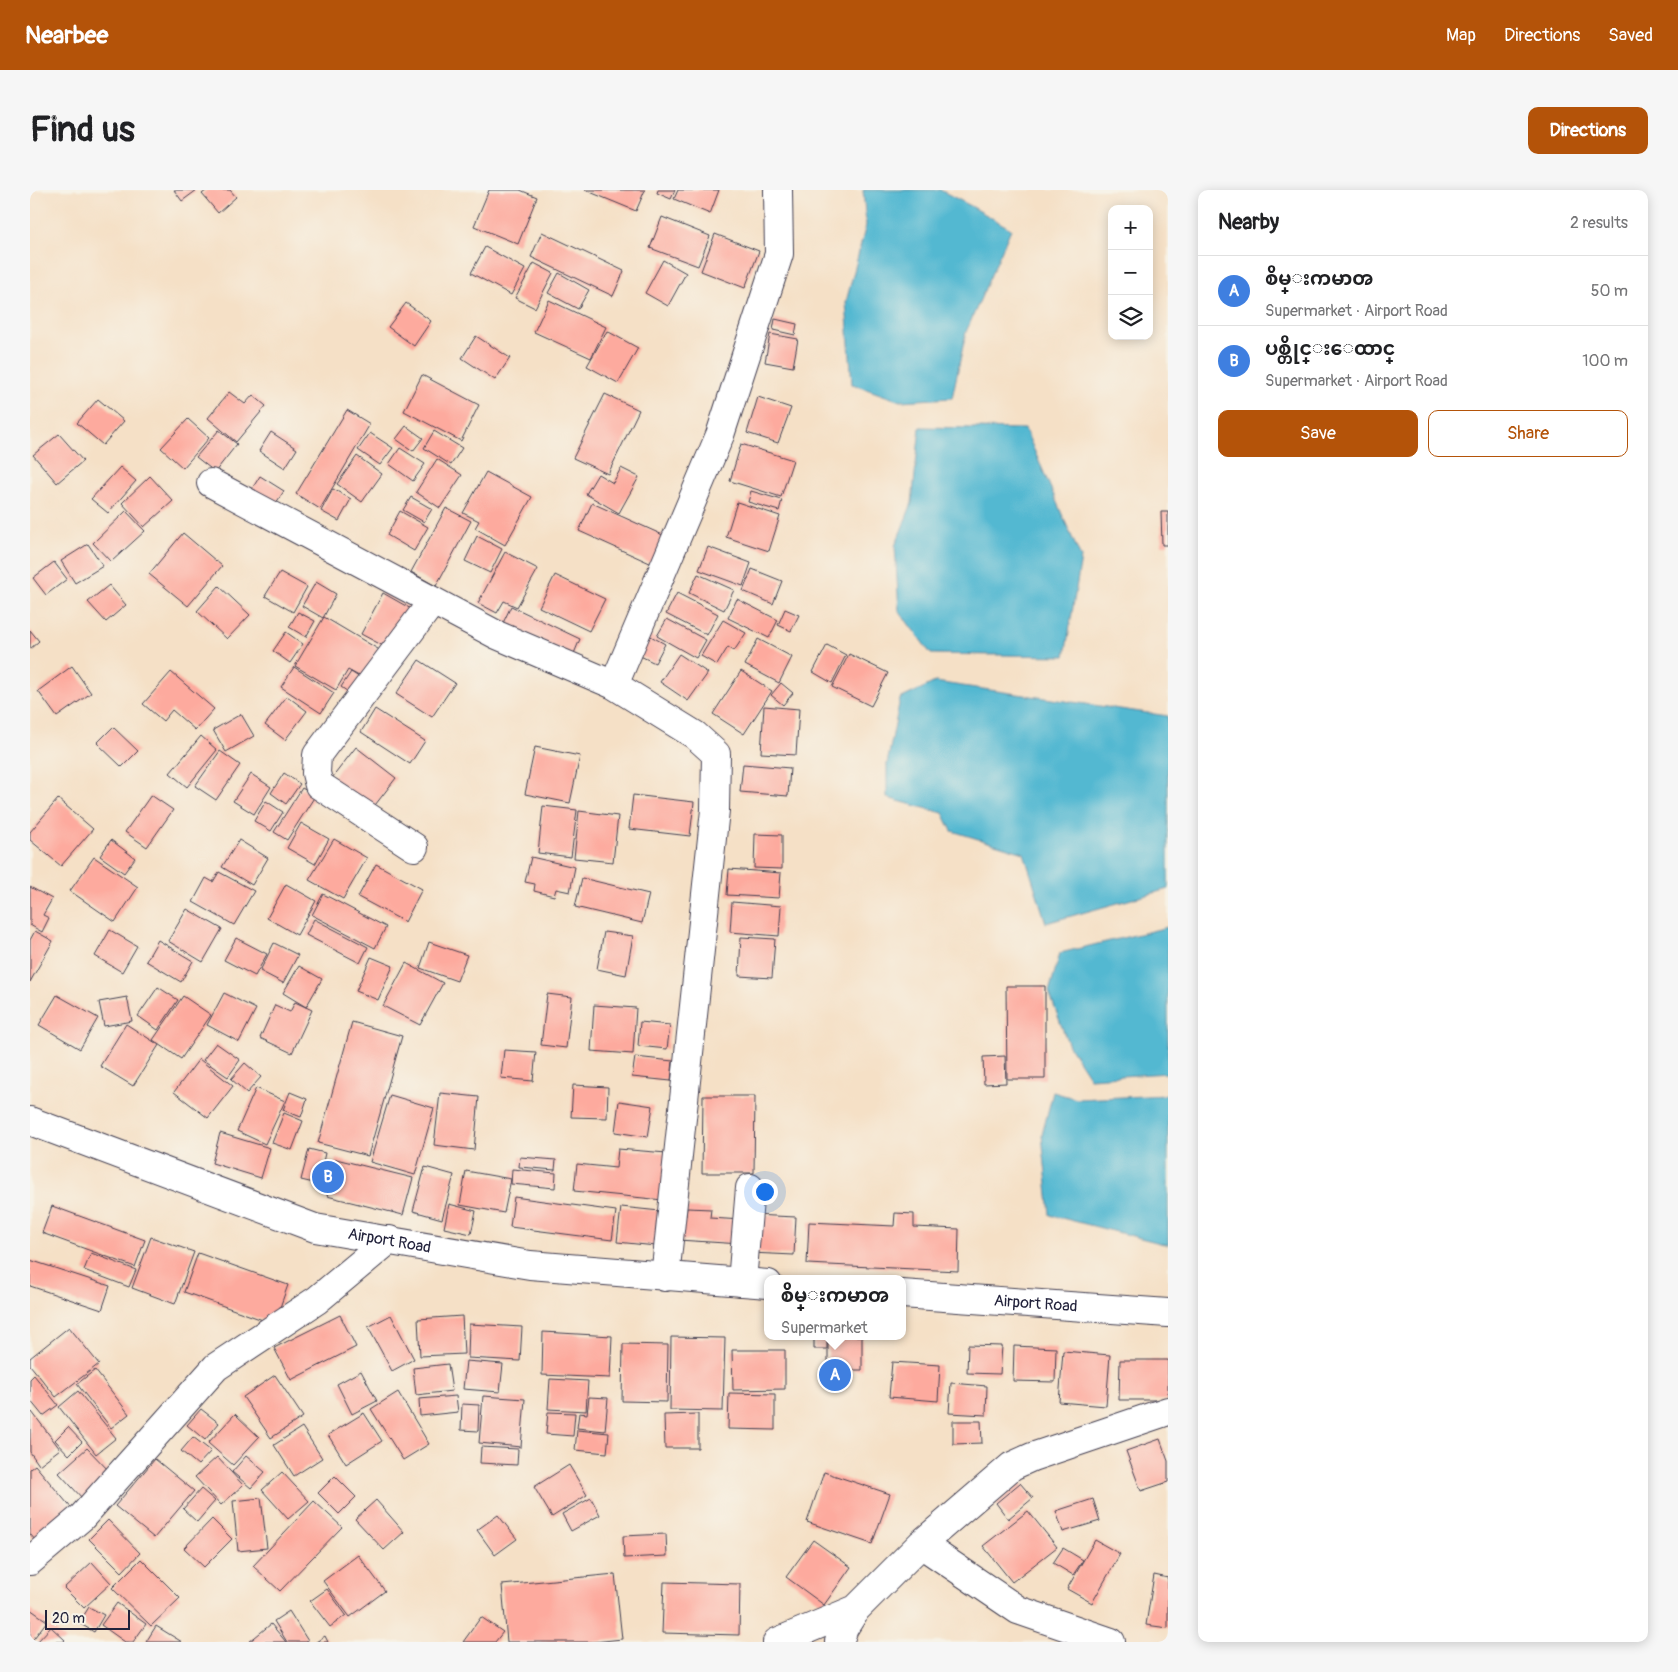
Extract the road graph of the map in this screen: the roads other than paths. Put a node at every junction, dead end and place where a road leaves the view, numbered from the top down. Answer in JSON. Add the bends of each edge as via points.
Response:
{"nodes":[{"id":1,"x":778,"y":190,"type":"edge"},
{"id":2,"x":211,"y":483,"type":"dead end"},
{"id":3,"x":433,"y":601,"type":"junction"},
{"id":4,"x":614,"y":685,"type":"junction"},
{"id":5,"x":414,"y":847,"type":"dead end"},
{"id":6,"x":30,"y":1121,"type":"edge"},
{"id":7,"x":750,"y":1188,"type":"dead end"},
{"id":8,"x":389,"y":1240,"type":"junction"},
{"id":9,"x":665,"y":1277,"type":"junction"},
{"id":10,"x":755,"y":1283,"type":"edge"},
{"id":11,"x":906,"y":1294,"type":"edge"},
{"id":12,"x":1168,"y":1313,"type":"edge"},
{"id":13,"x":1168,"y":1411,"type":"edge"},
{"id":14,"x":920,"y":1544,"type":"junction"},
{"id":15,"x":30,"y":1561,"type":"edge"},
{"id":16,"x":856,"y":1609,"type":"junction"},
{"id":17,"x":777,"y":1642,"type":"edge"},
{"id":18,"x":839,"y":1642,"type":"edge"},
{"id":19,"x":1111,"y":1642,"type":"edge"}],
"edges":[{"from":1,"to":4,"type":"street","via":[[779,254],[720,435]]},
{"from":2,"to":3,"type":"street"},
{"from":3,"to":4,"type":"street","via":[[496,635]]},
{"from":3,"to":5,"type":"street","via":[[317,755],[319,785]]},
{"from":4,"to":9,"type":"street","via":[[695,735],[716,754],[715,810]]},
{"from":6,"to":8,"type":"street","name":"Airport Road","via":[[315,1228]]},
{"from":7,"to":10,"type":"street"},
{"from":8,"to":9,"type":"street","name":"Airport Road","via":[[530,1265]]},
{"from":8,"to":15,"type":"street","via":[[317,1300],[216,1367],[82,1517]]},
{"from":9,"to":10,"type":"street","name":"Airport Road"},
{"from":11,"to":12,"type":"street","name":"Airport Road"},
{"from":13,"to":14,"type":"street","via":[[1012,1466]]},
{"from":14,"to":16,"type":"street"},
{"from":14,"to":19,"type":"street","via":[[1018,1610]]},
{"from":16,"to":17,"type":"street"},
{"from":16,"to":18,"type":"street"}]}
